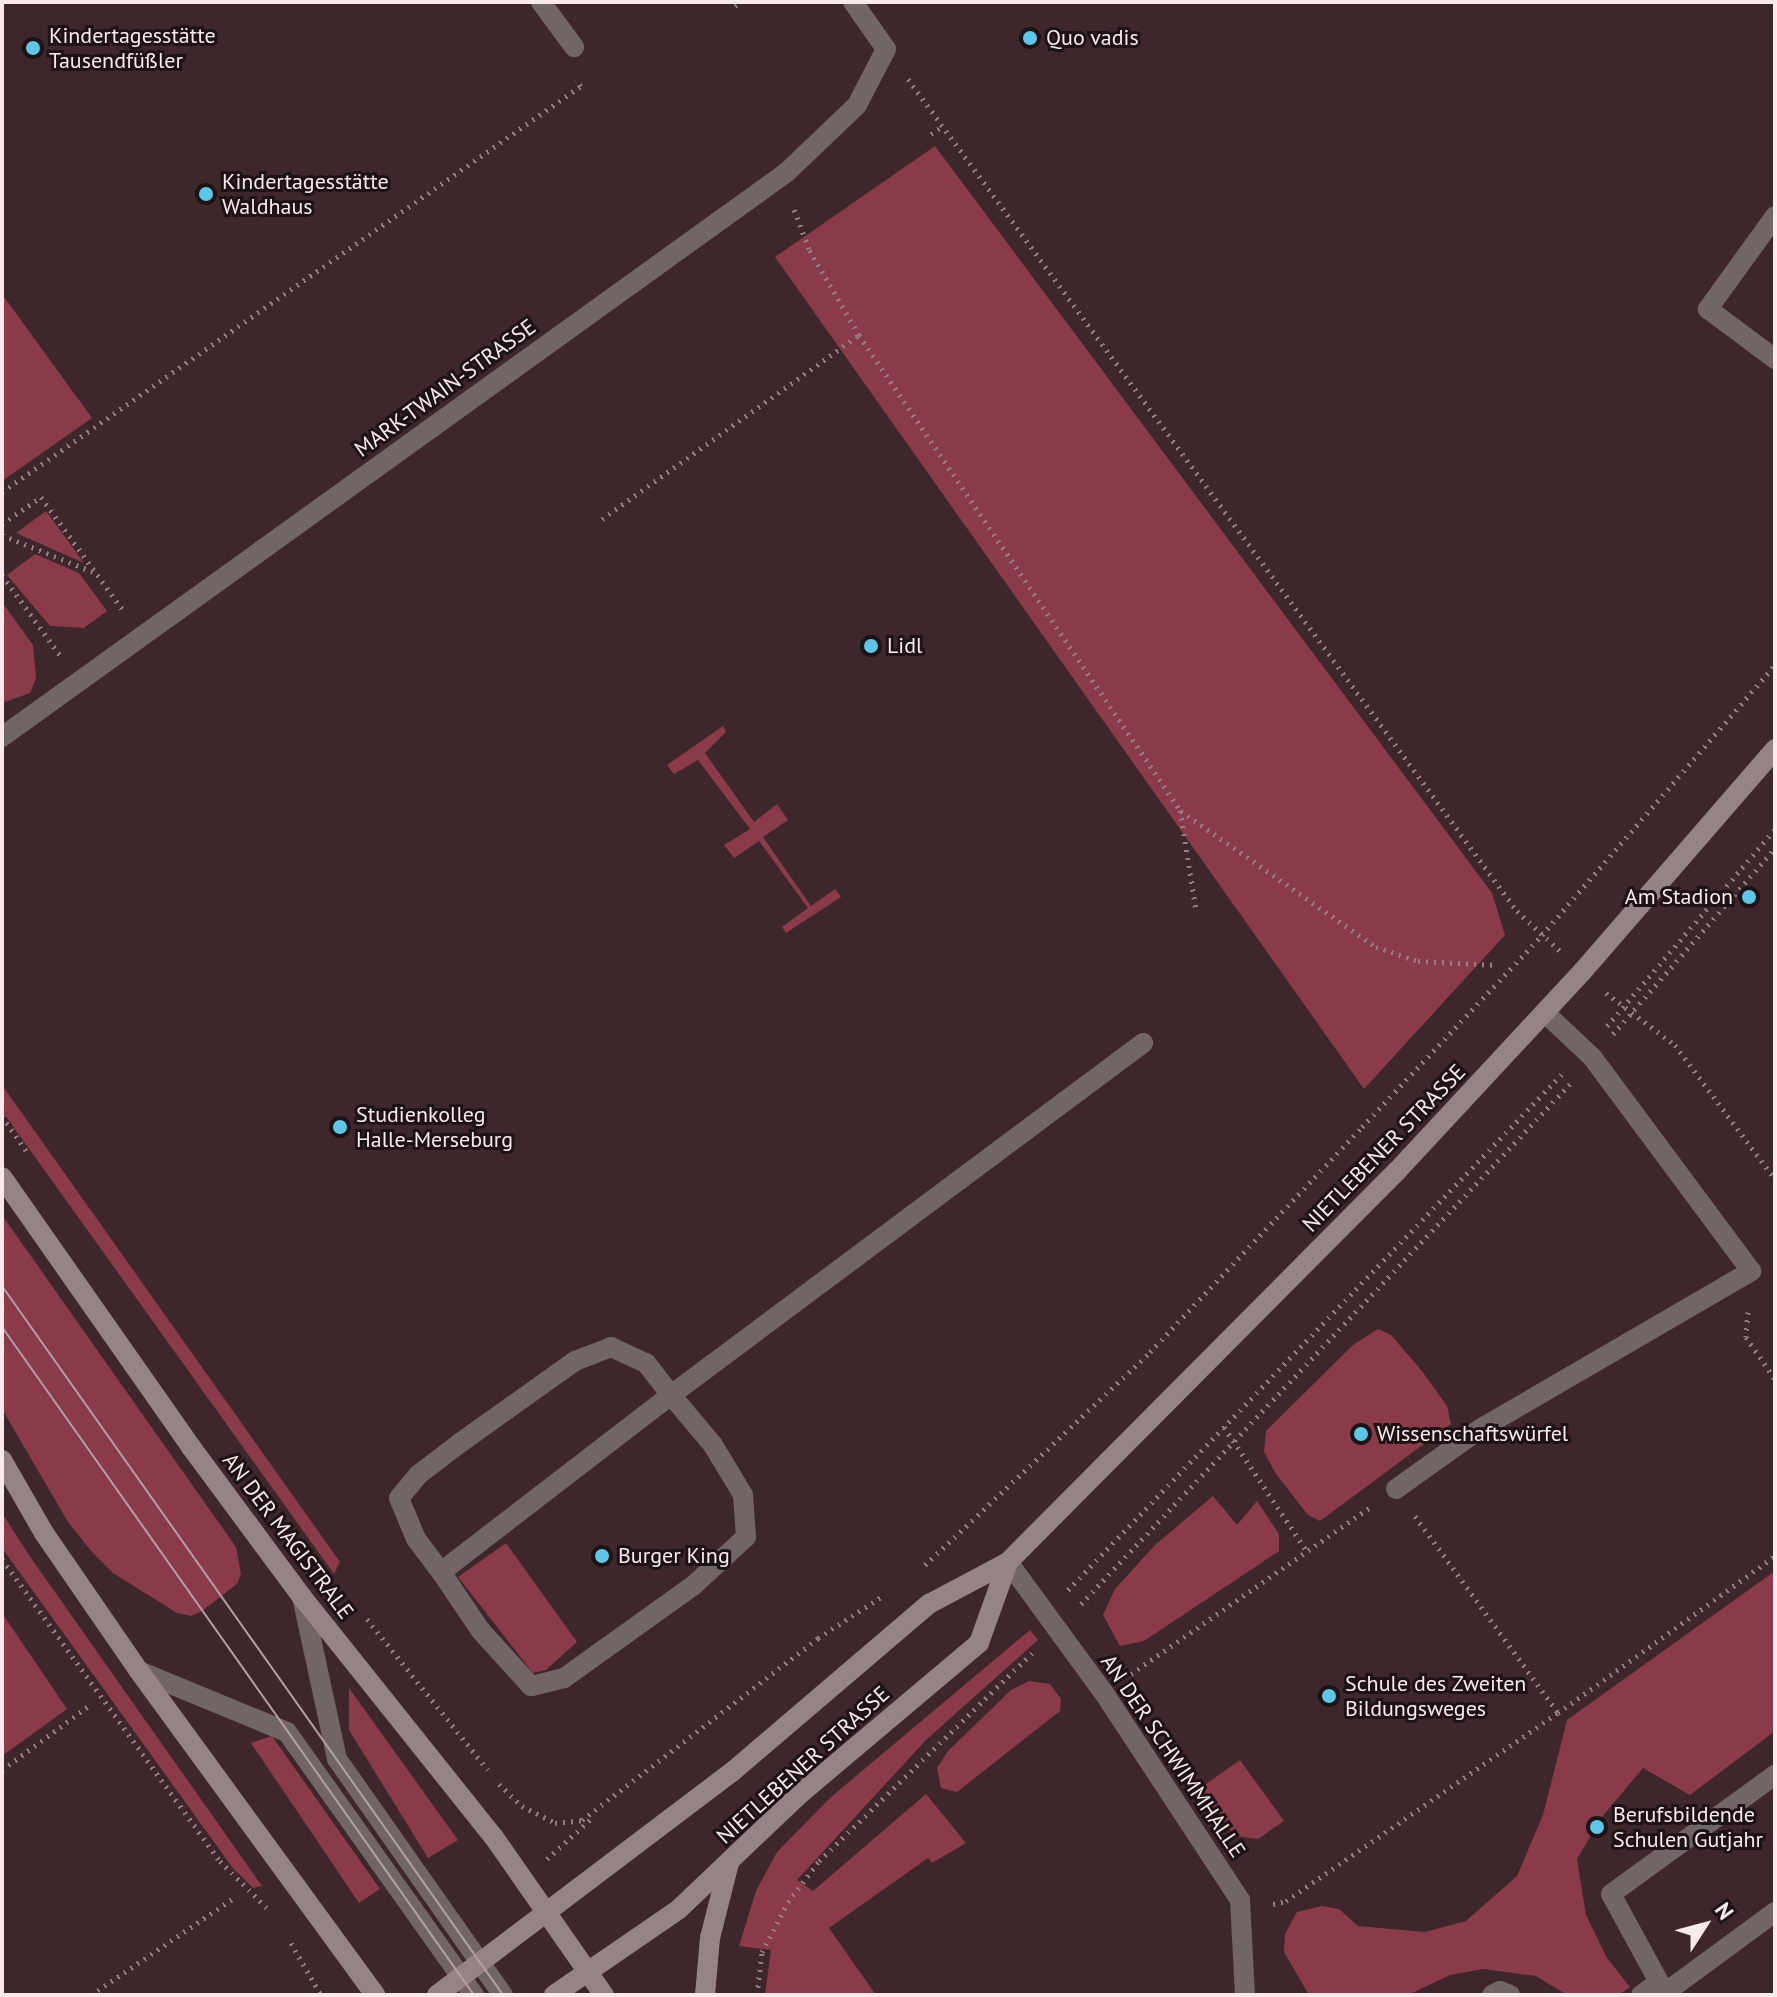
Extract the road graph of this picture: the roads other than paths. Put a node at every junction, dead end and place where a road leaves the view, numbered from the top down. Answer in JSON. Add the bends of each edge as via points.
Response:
{"nodes":[{"id":1,"x":541,"y":2,"type":"edge"},
{"id":2,"x":853,"y":2,"type":"edge"},
{"id":3,"x":574,"y":47,"type":"dead end"},
{"id":4,"x":1775,"y":216,"type":"edge"},
{"id":5,"x":1775,"y":359,"type":"edge"},
{"id":6,"x":2,"y":737,"type":"edge"},
{"id":7,"x":1775,"y":749,"type":"edge"},
{"id":8,"x":1545,"y":1013,"type":"junction"},
{"id":9,"x":1143,"y":1043,"type":"dead end"},
{"id":10,"x":2,"y":1177,"type":"edge"},
{"id":11,"x":671,"y":1395,"type":"junction"},
{"id":12,"x":2,"y":1460,"type":"edge"},
{"id":13,"x":1396,"y":1489,"type":"road end"},
{"id":14,"x":1008,"y":1562,"type":"junction"},
{"id":15,"x":441,"y":1572,"type":"junction"},
{"id":16,"x":302,"y":1597,"type":"junction"},
{"id":17,"x":139,"y":1671,"type":"junction"},
{"id":18,"x":1775,"y":1775,"type":"edge"},
{"id":19,"x":729,"y":1863,"type":"junction"},
{"id":20,"x":1775,"y":1912,"type":"edge"},
{"id":21,"x":547,"y":1915,"type":"junction"},
{"id":22,"x":480,"y":1963,"type":"junction"},
{"id":23,"x":588,"y":1972,"type":"junction"},
{"id":24,"x":461,"y":1978,"type":"junction"},
{"id":25,"x":375,"y":1995,"type":"edge"},
{"id":26,"x":437,"y":1995,"type":"edge"},
{"id":27,"x":474,"y":1995,"type":"edge"},
{"id":28,"x":503,"y":1995,"type":"edge"},
{"id":29,"x":554,"y":1995,"type":"edge"},
{"id":30,"x":577,"y":1995,"type":"edge"},
{"id":31,"x":604,"y":1995,"type":"edge"},
{"id":32,"x":705,"y":1995,"type":"edge"},
{"id":33,"x":1245,"y":1995,"type":"edge"},
{"id":34,"x":1492,"y":1995,"type":"edge"},
{"id":35,"x":1510,"y":1995,"type":"edge"},
{"id":36,"x":1641,"y":1995,"type":"edge"},
{"id":37,"x":1662,"y":1995,"type":"edge"}],
"edges":[{"from":1,"to":3,"type":"street"},
{"from":2,"to":6,"type":"street","name":"MARK-TWAIN-STRASSE","via":[[886,49],[857,105],[787,172]]},
{"from":4,"to":5,"type":"street","via":[[1708,309]]},
{"from":7,"to":8,"type":"main road","name":"NIETLEBENER STRASSE"},
{"from":8,"to":13,"type":"street","via":[[1589,1054],[1751,1271],[1480,1429]]},
{"from":8,"to":14,"type":"main road","name":"NIETLEBENER STRASSE","via":[[1397,1171]]},
{"from":9,"to":11,"type":"street"},
{"from":10,"to":16,"type":"main road","name":"AN DER MAGISTRALE"},
{"from":11,"to":15,"type":"street"},
{"from":11,"to":15,"type":"street","via":[[646,1363],[611,1347],[575,1361],[428,1467],[399,1498],[416,1539]]},
{"from":11,"to":15,"type":"street","via":[[713,1445],[743,1495],[747,1518],[746,1537],[737,1549],[694,1585],[564,1678],[531,1686],[481,1631]]},
{"from":12,"to":17,"type":"main road","via":[[44,1533]]},
{"from":14,"to":19,"type":"main road","name":"NIETLEBENER STRASSE","via":[[979,1643],[801,1793]]},
{"from":14,"to":21,"type":"main road","name":"NIETLEBENER STRASSE","via":[[929,1604],[732,1772]]},
{"from":14,"to":33,"type":"street","name":"AN DER SCHWIMMHALLE","via":[[1104,1693],[1240,1900]]},
{"from":16,"to":21,"type":"main road","name":"AN DER MAGISTRALE"},
{"from":16,"to":22,"type":"street","via":[[337,1759]]},
{"from":17,"to":24,"type":"street","via":[[287,1732]]},
{"from":17,"to":25,"type":"main road"},
{"from":18,"to":36,"type":"street","via":[[1611,1894],[1659,1982]]},
{"from":19,"to":23,"type":"main road","name":"NIETLEBENER STRASSE","via":[[654,1928]]},
{"from":19,"to":32,"type":"main road","via":[[710,1938]]},
{"from":20,"to":37,"type":"street"},
{"from":21,"to":22,"type":"main road"},
{"from":21,"to":23,"type":"main road","name":"AN DER MAGISTRALE"},
{"from":22,"to":24,"type":"main road"},
{"from":22,"to":28,"type":"street"},
{"from":23,"to":29,"type":"main road"},
{"from":23,"to":30,"type":"street"},
{"from":23,"to":31,"type":"main road","name":"AN DER MAGISTRALE"},
{"from":24,"to":26,"type":"main road"},
{"from":24,"to":27,"type":"street"},
{"from":34,"to":35,"type":"street"}]}
